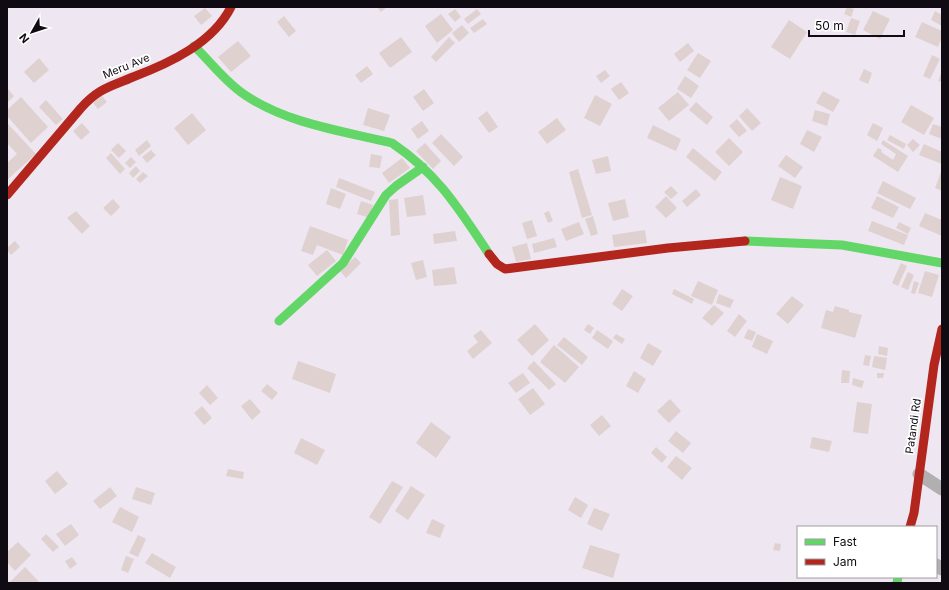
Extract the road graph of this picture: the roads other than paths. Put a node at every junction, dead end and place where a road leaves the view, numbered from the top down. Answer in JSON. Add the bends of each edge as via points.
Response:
{"nodes":[{"id":1,"x":231,"y":7,"type":"edge"},
{"id":2,"x":194,"y":46,"type":"junction"},
{"id":3,"x":423,"y":167,"type":"junction"},
{"id":4,"x":7,"y":196,"type":"edge"},
{"id":5,"x":942,"y":263,"type":"edge"},
{"id":6,"x":279,"y":321,"type":"dead end"},
{"id":7,"x":942,"y":330,"type":"edge"},
{"id":8,"x":919,"y":474,"type":"junction"},
{"id":9,"x":942,"y":489,"type":"edge"},
{"id":10,"x":910,"y":526,"type":"edge"}],
"edges":[{"from":1,"to":2,"type":"street","name":"Meru Ave","via":[[226,20]]},
{"from":2,"to":3,"type":"street","via":[[233,85],[260,103],[289,117],[392,143]]},
{"from":2,"to":4,"type":"street","name":"Meru Ave","via":[[171,60],[102,89],[43,151]]},
{"from":3,"to":5,"type":"street","via":[[443,188],[501,269],[740,241],[842,245]]},
{"from":3,"to":6,"type":"street","via":[[386,195],[343,263]]},
{"from":7,"to":8,"type":"street","name":"Patandi Rd","via":[[934,365]]},
{"from":8,"to":9,"type":"street"},
{"from":8,"to":10,"type":"street","name":"Patandi Rd"}]}
